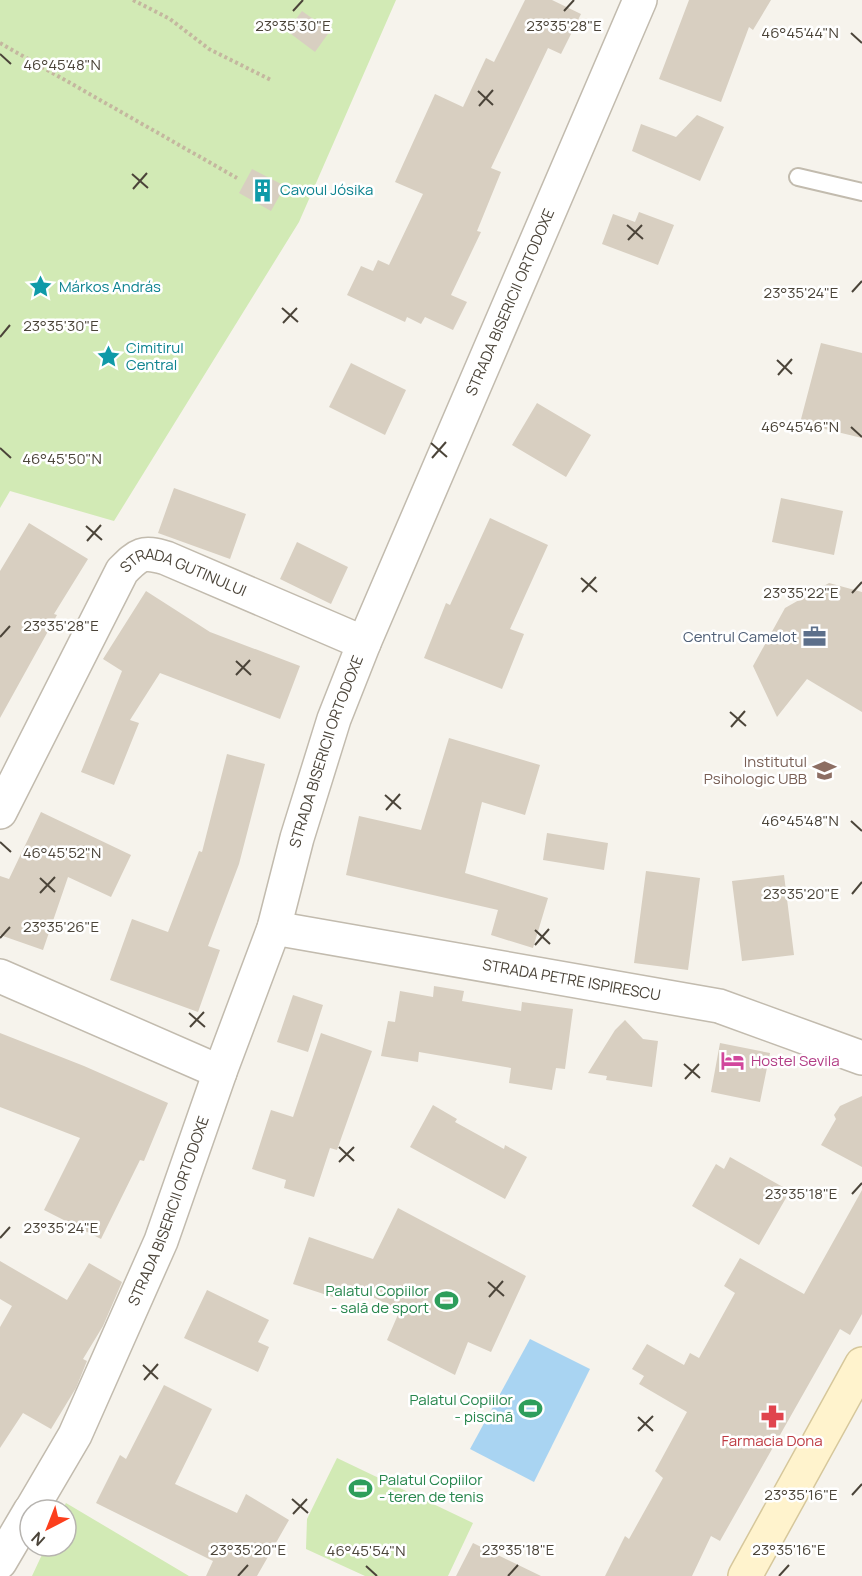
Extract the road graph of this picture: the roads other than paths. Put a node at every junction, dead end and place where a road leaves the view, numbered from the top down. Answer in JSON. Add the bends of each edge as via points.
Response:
{"nodes":[{"id":1,"x":640,"y":0,"type":"edge"},
{"id":2,"x":798,"y":177,"type":"dead end"},
{"id":3,"x":862,"y":192,"type":"edge"},
{"id":4,"x":363,"y":643,"type":"junction"},
{"id":5,"x":0,"y":812,"type":"edge"},
{"id":6,"x":274,"y":928,"type":"junction"},
{"id":7,"x":0,"y":976,"type":"edge"},
{"id":8,"x":862,"y":1058,"type":"edge"},
{"id":9,"x":220,"y":1072,"type":"junction"},
{"id":10,"x":862,"y":1364,"type":"edge"},
{"id":11,"x":32,"y":1498,"type":"edge"},
{"id":12,"x":18,"y":1520,"type":"edge"},
{"id":13,"x":0,"y":1562,"type":"edge"},
{"id":14,"x":745,"y":1576,"type":"edge"}],
"edges":[{"from":1,"to":4,"type":"street","name":"STRADA BISERICII ORTODOXE"},
{"from":2,"to":3,"type":"lane"},
{"from":4,"to":5,"type":"street","name":"STRADA GUTINULUI","via":[[166,558],[152,554],[137,556],[122,571]]},
{"from":4,"to":6,"type":"street","name":"STRADA BISERICII ORTODOXE","via":[[297,838]]},
{"from":6,"to":8,"type":"street","name":"STRADA PETRE ISPIRESCU","via":[[719,1006]]},
{"from":6,"to":9,"type":"street","name":"STRADA BISERICII ORTODOXE"},
{"from":7,"to":9,"type":"street"},
{"from":9,"to":11,"type":"street","name":"STRADA BISERICII ORTODOXE","via":[[161,1241],[75,1435]]},
{"from":10,"to":14,"type":"street"},
{"from":12,"to":13,"type":"street","name":"STRADA BISERICII ORTODOXE"}]}
